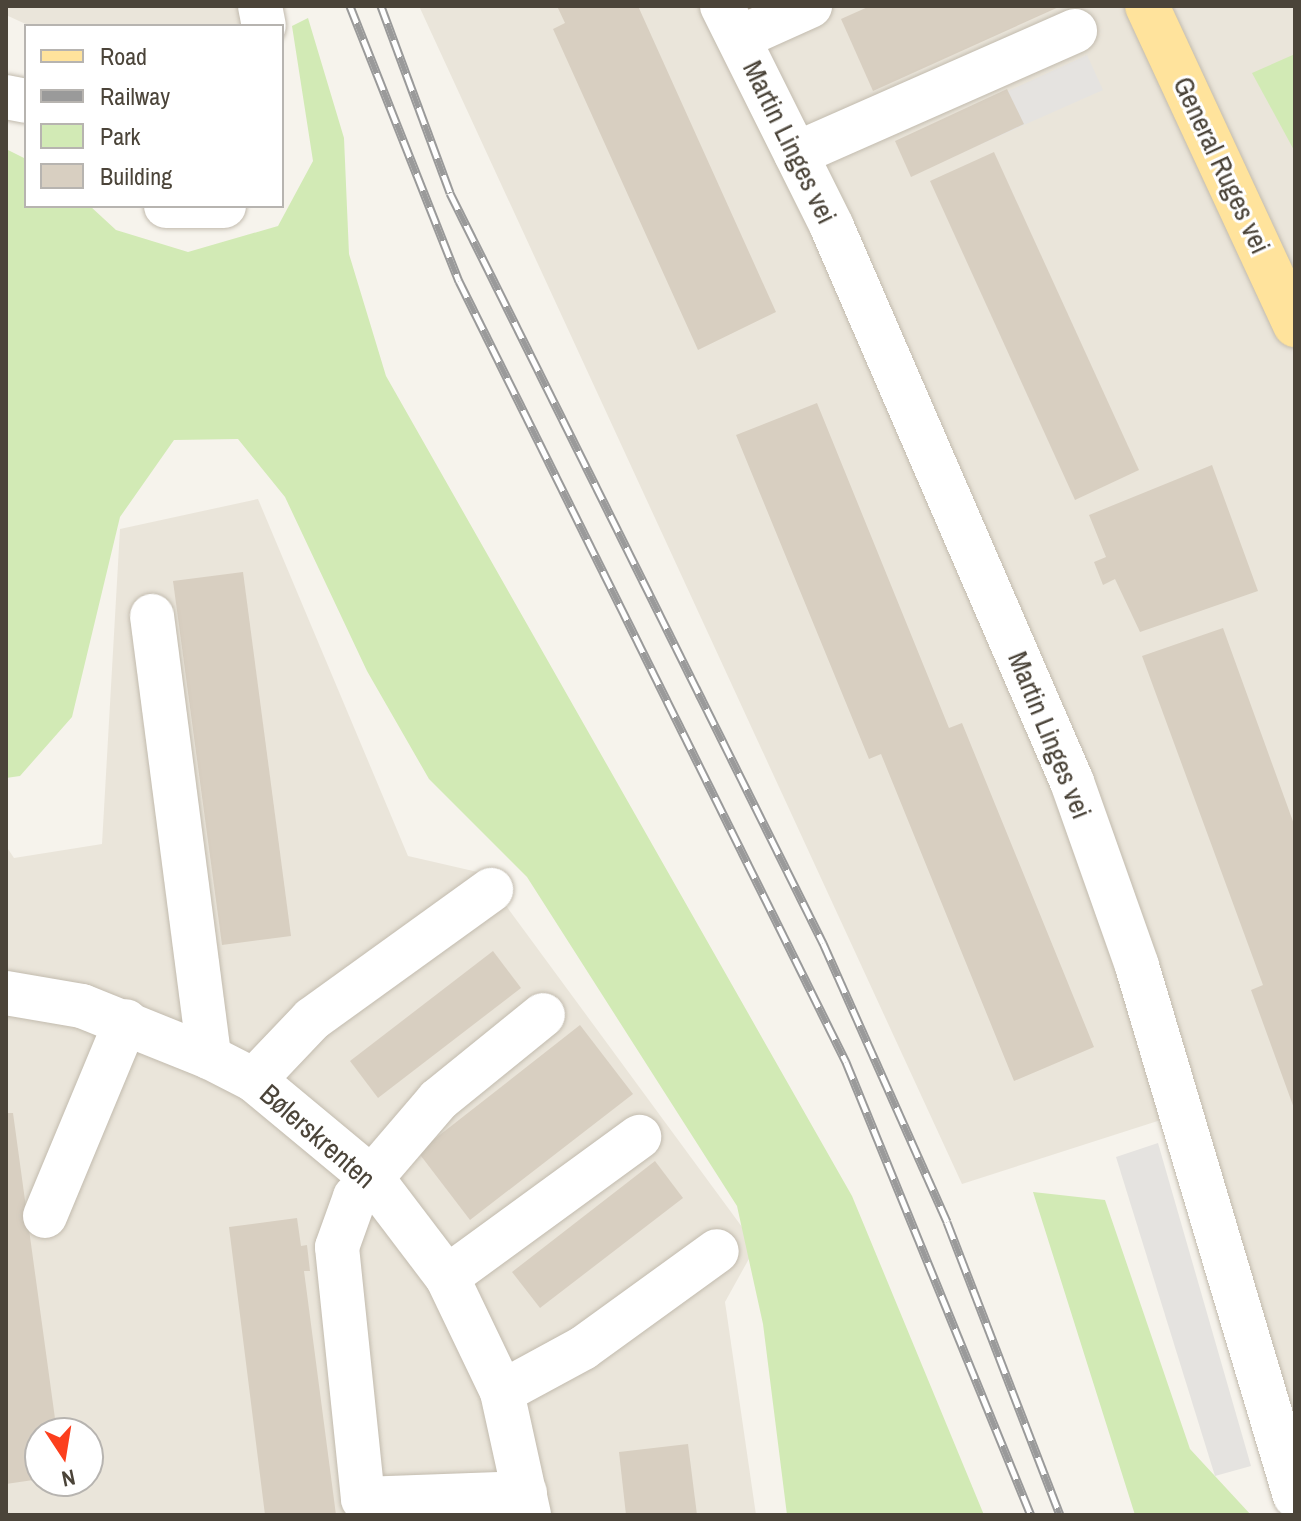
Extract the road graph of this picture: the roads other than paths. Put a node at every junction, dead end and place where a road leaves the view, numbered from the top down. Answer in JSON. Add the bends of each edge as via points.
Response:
{"nodes":[{"id":1,"x":810,"y":6,"type":"edge"},
{"id":2,"x":1147,"y":6,"type":"edge"},
{"id":3,"x":730,"y":22,"type":"edge"},
{"id":4,"x":1075,"y":31,"type":"dead end"},
{"id":5,"x":796,"y":154,"type":"junction"},
{"id":6,"x":1295,"y":325,"type":"edge"},
{"id":7,"x":152,"y":616,"type":"dead end"},
{"id":8,"x":491,"y":890,"type":"dead end"},
{"id":9,"x":6,"y":993,"type":"edge"},
{"id":10,"x":543,"y":1015,"type":"dead end"},
{"id":11,"x":126,"y":1021,"type":"junction"},
{"id":12,"x":209,"y":1057,"type":"junction"},
{"id":13,"x":254,"y":1080,"type":"junction"},
{"id":14,"x":639,"y":1137,"type":"dead end"},
{"id":15,"x":371,"y":1177,"type":"junction"},
{"id":16,"x":45,"y":1216,"type":"dead end"},
{"id":17,"x":717,"y":1251,"type":"dead end"},
{"id":18,"x":447,"y":1277,"type":"junction"},
{"id":19,"x":502,"y":1392,"type":"junction"},
{"id":20,"x":1295,"y":1496,"type":"edge"},
{"id":21,"x":527,"y":1504,"type":"edge"}],
"edges":[{"from":1,"to":3,"type":"street"},
{"from":2,"to":6,"type":"main road","name":"General Ruges vei"},
{"from":3,"to":5,"type":"street","name":"Martin Linges vei"},
{"from":4,"to":5,"type":"street"},
{"from":5,"to":20,"type":"street","name":"Martin Linges vei","via":[[1072,782],[1137,966]]},
{"from":7,"to":12,"type":"street"},
{"from":8,"to":13,"type":"street","via":[[312,1019]]},
{"from":9,"to":11,"type":"street","name":"Bølerskrenten"},
{"from":10,"to":15,"type":"street","via":[[438,1100]]},
{"from":11,"to":12,"type":"street","name":"Bølerskrenten"},
{"from":11,"to":16,"type":"street"},
{"from":12,"to":13,"type":"street","name":"Bølerskrenten"},
{"from":13,"to":15,"type":"street","name":"Bølerskrenten"},
{"from":14,"to":18,"type":"street"},
{"from":15,"to":18,"type":"street","name":"Bølerskrenten"},
{"from":15,"to":21,"type":"street","via":[[349,1207],[337,1247],[363,1499]]},
{"from":17,"to":19,"type":"street","via":[[583,1348]]},
{"from":18,"to":19,"type":"street","name":"Bølerskrenten"},
{"from":19,"to":21,"type":"street","name":"Bølerskrenten"}]}
